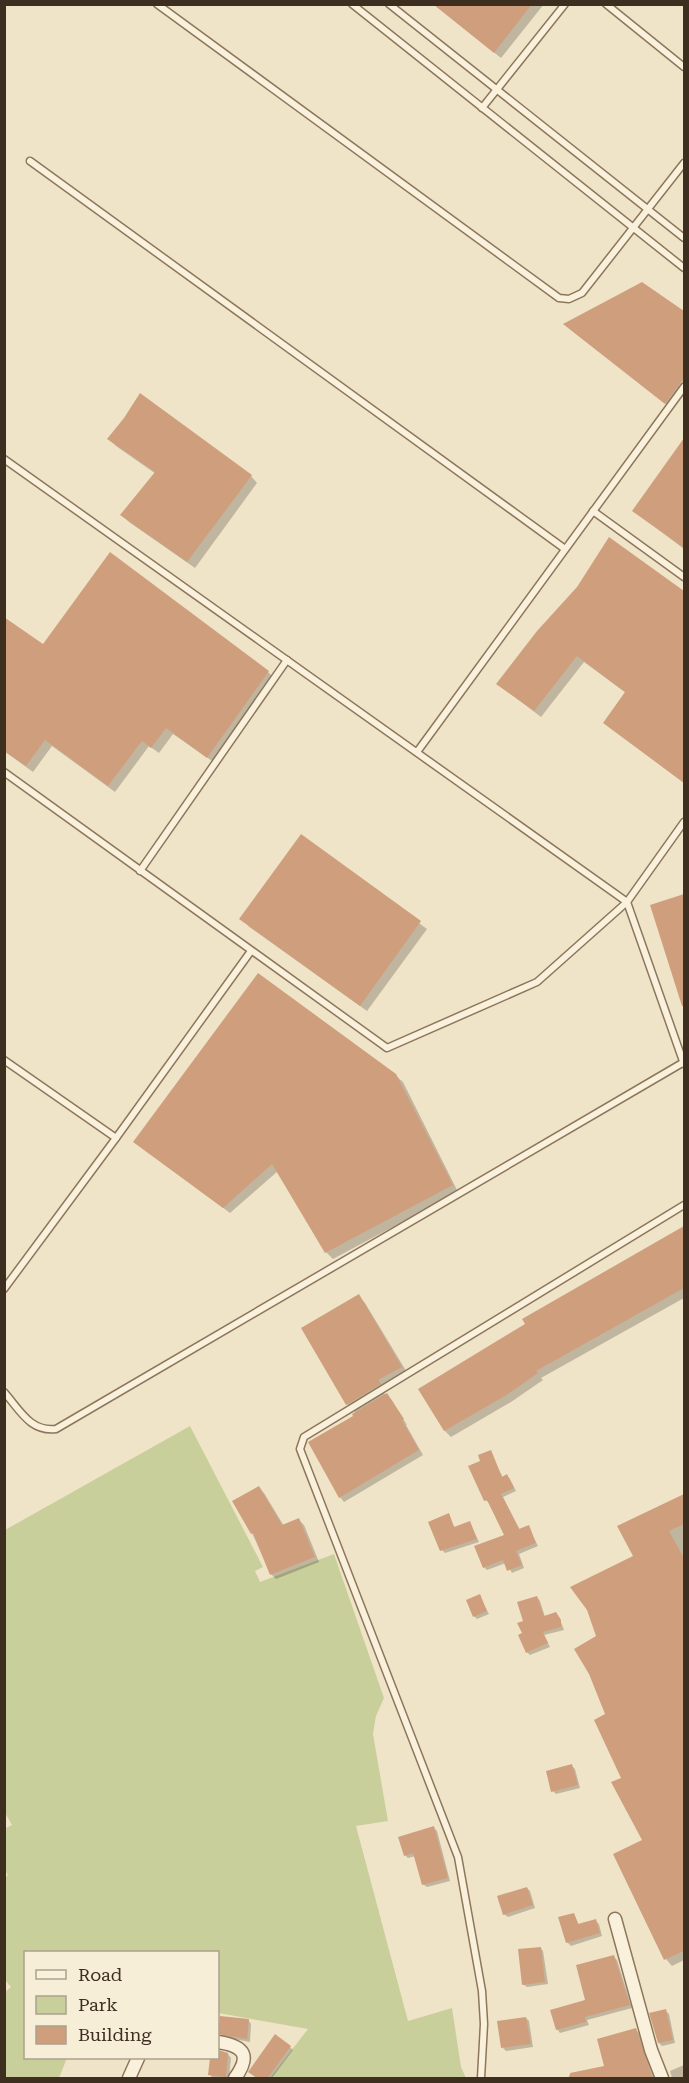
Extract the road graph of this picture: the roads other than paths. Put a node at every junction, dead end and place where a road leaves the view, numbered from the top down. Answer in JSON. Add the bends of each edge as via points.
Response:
{"nodes":[{"id":1,"x":157,"y":4,"type":"edge"},
{"id":2,"x":351,"y":4,"type":"edge"},
{"id":3,"x":389,"y":4,"type":"edge"},
{"id":4,"x":565,"y":4,"type":"edge"},
{"id":5,"x":606,"y":4,"type":"edge"},
{"id":6,"x":684,"y":67,"type":"edge"},
{"id":7,"x":497,"y":90,"type":"junction"},
{"id":8,"x":482,"y":108,"type":"junction"},
{"id":9,"x":30,"y":161,"type":"dead end"},
{"id":10,"x":684,"y":164,"type":"edge"},
{"id":11,"x":648,"y":209,"type":"junction"},
{"id":12,"x":634,"y":228,"type":"junction"},
{"id":13,"x":684,"y":238,"type":"edge"},
{"id":14,"x":684,"y":268,"type":"edge"},
{"id":15,"x":684,"y":387,"type":"edge"},
{"id":16,"x":4,"y":459,"type":"edge"},
{"id":17,"x":593,"y":511,"type":"junction"},
{"id":18,"x":565,"y":549,"type":"junction"},
{"id":19,"x":684,"y":577,"type":"edge"},
{"id":20,"x":287,"y":660,"type":"junction"},
{"id":21,"x":417,"y":753,"type":"junction"},
{"id":22,"x":4,"y":772,"type":"edge"},
{"id":23,"x":684,"y":822,"type":"edge"},
{"id":24,"x":140,"y":871,"type":"junction"},
{"id":25,"x":627,"y":902,"type":"junction"},
{"id":26,"x":251,"y":951,"type":"junction"},
{"id":27,"x":4,"y":1060,"type":"edge"},
{"id":28,"x":684,"y":1063,"type":"edge"},
{"id":29,"x":116,"y":1138,"type":"junction"},
{"id":30,"x":684,"y":1205,"type":"edge"},
{"id":31,"x":4,"y":1289,"type":"edge"},
{"id":32,"x":4,"y":1392,"type":"edge"},
{"id":33,"x":615,"y":1919,"type":"dead end"},
{"id":34,"x":219,"y":2042,"type":"edge"},
{"id":35,"x":138,"y":2059,"type":"edge"},
{"id":36,"x":129,"y":2079,"type":"edge"},
{"id":37,"x":235,"y":2079,"type":"edge"},
{"id":38,"x":481,"y":2079,"type":"edge"},
{"id":39,"x":662,"y":2079,"type":"edge"}],
"edges":[{"from":1,"to":12,"type":"lane","via":[[559,298],[574,298],[582,293]]},
{"from":2,"to":8,"type":"lane"},
{"from":3,"to":7,"type":"lane"},
{"from":4,"to":7,"type":"lane"},
{"from":5,"to":6,"type":"lane"},
{"from":7,"to":8,"type":"lane"},
{"from":7,"to":11,"type":"lane"},
{"from":8,"to":12,"type":"lane"},
{"from":9,"to":18,"type":"lane"},
{"from":10,"to":11,"type":"lane"},
{"from":11,"to":12,"type":"lane"},
{"from":11,"to":13,"type":"lane"},
{"from":12,"to":14,"type":"lane"},
{"from":15,"to":17,"type":"lane"},
{"from":16,"to":20,"type":"lane"},
{"from":17,"to":18,"type":"lane"},
{"from":17,"to":19,"type":"lane"},
{"from":18,"to":21,"type":"lane"},
{"from":20,"to":21,"type":"lane"},
{"from":20,"to":24,"type":"lane"},
{"from":21,"to":25,"type":"lane"},
{"from":22,"to":24,"type":"lane"},
{"from":23,"to":25,"type":"lane"},
{"from":24,"to":26,"type":"lane"},
{"from":25,"to":26,"type":"lane","via":[[537,982],[387,1048]]},
{"from":25,"to":28,"type":"lane"},
{"from":26,"to":29,"type":"lane"},
{"from":27,"to":29,"type":"lane"},
{"from":28,"to":32,"type":"lane","via":[[56,1429],[44,1430],[32,1424]]},
{"from":29,"to":31,"type":"lane"},
{"from":30,"to":38,"type":"lane","via":[[304,1437],[300,1449],[458,1857],[482,1991]]},
{"from":33,"to":39,"type":"street"},
{"from":34,"to":37,"type":"street","via":[[242,2051],[245,2058]]},
{"from":35,"to":36,"type":"street"}]}
